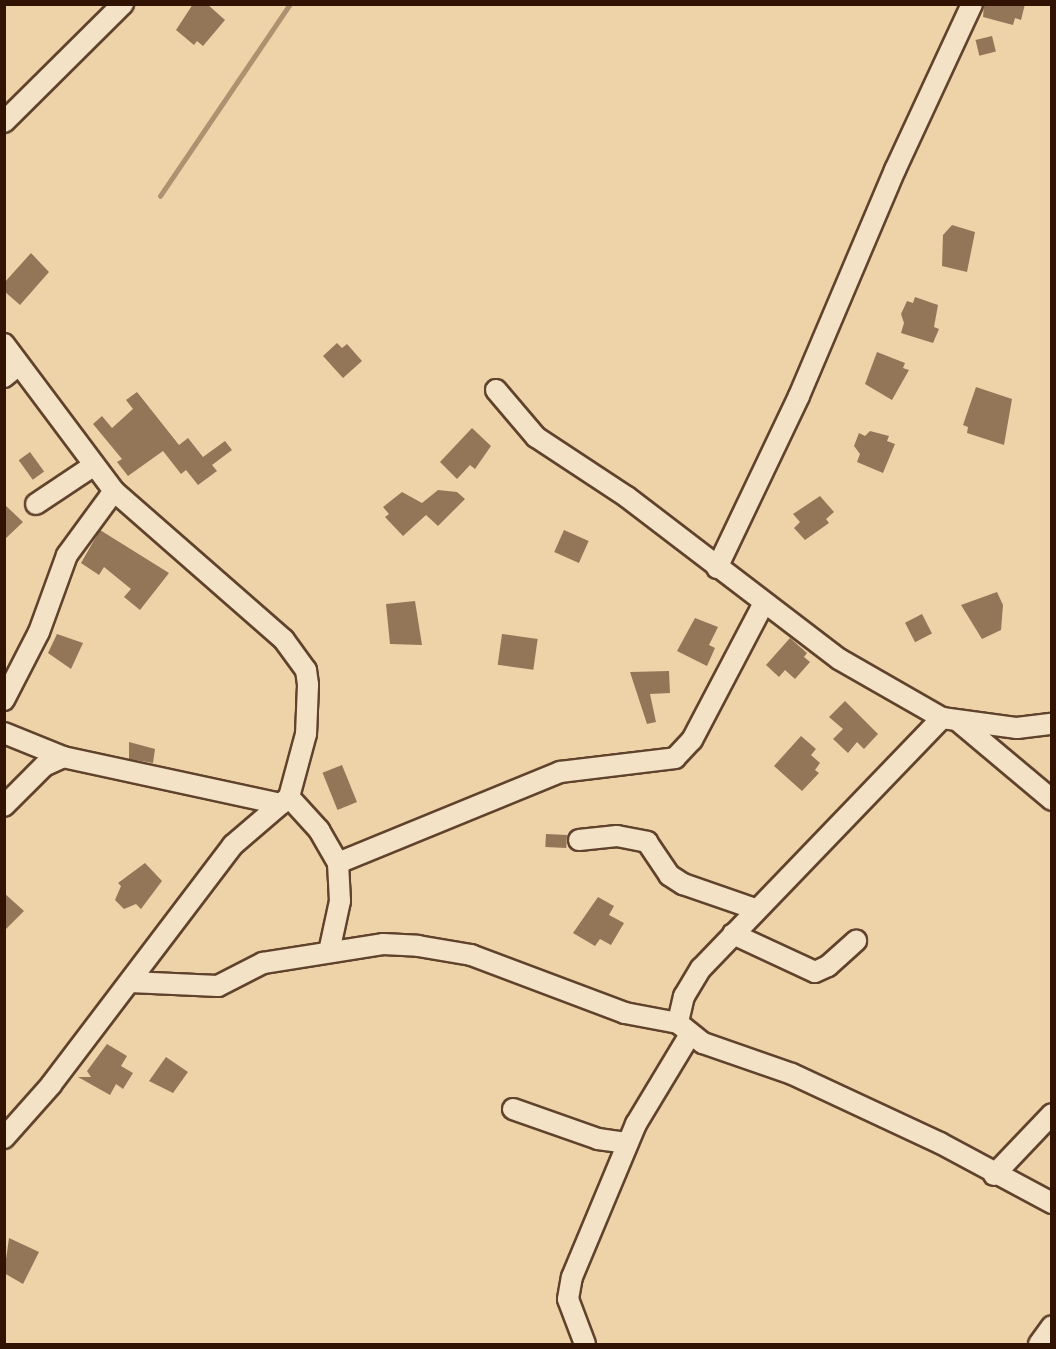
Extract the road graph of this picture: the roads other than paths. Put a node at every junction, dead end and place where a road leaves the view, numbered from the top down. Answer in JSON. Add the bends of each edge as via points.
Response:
{"nodes":[{"id":1,"x":123,"y":4,"type":"edge"},
{"id":2,"x":972,"y":4,"type":"edge"},
{"id":3,"x":4,"y":122,"type":"edge"},
{"id":4,"x":4,"y":344,"type":"edge"},
{"id":5,"x":12,"y":371,"type":"edge"},
{"id":6,"x":496,"y":390,"type":"dead end"},
{"id":7,"x":93,"y":466,"type":"junction"},
{"id":8,"x":114,"y":491,"type":"junction"},
{"id":9,"x":36,"y":504,"type":"dead end"},
{"id":10,"x":717,"y":568,"type":"junction"},
{"id":11,"x":764,"y":603,"type":"junction"},
{"id":12,"x":4,"y":700,"type":"edge"},
{"id":13,"x":950,"y":719,"type":"junction"},
{"id":14,"x":1052,"y":723,"type":"edge"},
{"id":15,"x":4,"y":733,"type":"edge"},
{"id":16,"x":63,"y":757,"type":"junction"},
{"id":17,"x":285,"y":800,"type":"junction"},
{"id":18,"x":1052,"y":800,"type":"edge"},
{"id":19,"x":4,"y":806,"type":"edge"},
{"id":20,"x":579,"y":840,"type":"dead end"},
{"id":21,"x":338,"y":863,"type":"junction"},
{"id":22,"x":755,"y":909,"type":"junction"},
{"id":23,"x":733,"y":934,"type":"junction"},
{"id":24,"x":856,"y":941,"type":"dead end"},
{"id":25,"x":329,"y":952,"type":"junction"},
{"id":26,"x":130,"y":982,"type":"junction"},
{"id":27,"x":683,"y":1030,"type":"junction"},
{"id":28,"x":513,"y":1109,"type":"dead end"},
{"id":29,"x":1052,"y":1114,"type":"edge"},
{"id":30,"x":4,"y":1138,"type":"edge"},
{"id":31,"x":628,"y":1143,"type":"junction"},
{"id":32,"x":994,"y":1175,"type":"junction"},
{"id":33,"x":1052,"y":1203,"type":"edge"},
{"id":34,"x":1052,"y":1326,"type":"edge"},
{"id":35,"x":585,"y":1344,"type":"edge"},
{"id":36,"x":1039,"y":1344,"type":"edge"}],
"edges":[{"from":1,"to":3,"type":"street"},
{"from":2,"to":10,"type":"street","via":[[895,170],[799,396]]},
{"from":4,"to":5,"type":"street"},
{"from":5,"to":7,"type":"street"},
{"from":6,"to":10,"type":"street","via":[[536,437],[627,497]]},
{"from":7,"to":8,"type":"street"},
{"from":7,"to":9,"type":"street"},
{"from":8,"to":12,"type":"street","via":[[67,555],[39,632]]},
{"from":8,"to":17,"type":"street","via":[[299,657],[306,670],[308,711],[299,770]]},
{"from":10,"to":11,"type":"street"},
{"from":11,"to":13,"type":"street","via":[[839,659]]},
{"from":11,"to":21,"type":"street","via":[[692,740],[675,758],[560,772]]},
{"from":13,"to":14,"type":"street","via":[[1017,728]]},
{"from":13,"to":18,"type":"street"},
{"from":13,"to":22,"type":"street"},
{"from":15,"to":16,"type":"street"},
{"from":16,"to":17,"type":"street"},
{"from":16,"to":19,"type":"street","via":[[44,766]]},
{"from":17,"to":21,"type":"street","via":[[319,830]]},
{"from":17,"to":26,"type":"street","via":[[233,845]]},
{"from":20,"to":22,"type":"street","via":[[617,836],[643,840],[683,884]]},
{"from":21,"to":25,"type":"street","via":[[340,901]]},
{"from":22,"to":23,"type":"street"},
{"from":23,"to":24,"type":"street","via":[[814,972],[828,966]]},
{"from":23,"to":27,"type":"street","via":[[689,986]]},
{"from":25,"to":26,"type":"street","via":[[263,963],[218,986]]},
{"from":25,"to":27,"type":"street","via":[[382,944],[447,949]]},
{"from":26,"to":30,"type":"street"},
{"from":27,"to":31,"type":"street"},
{"from":27,"to":32,"type":"street","via":[[792,1074],[940,1143]]},
{"from":28,"to":31,"type":"street","via":[[598,1139]]},
{"from":29,"to":32,"type":"street"},
{"from":31,"to":35,"type":"street","via":[[568,1289],[570,1311]]},
{"from":32,"to":33,"type":"street"},
{"from":34,"to":36,"type":"street"}]}
